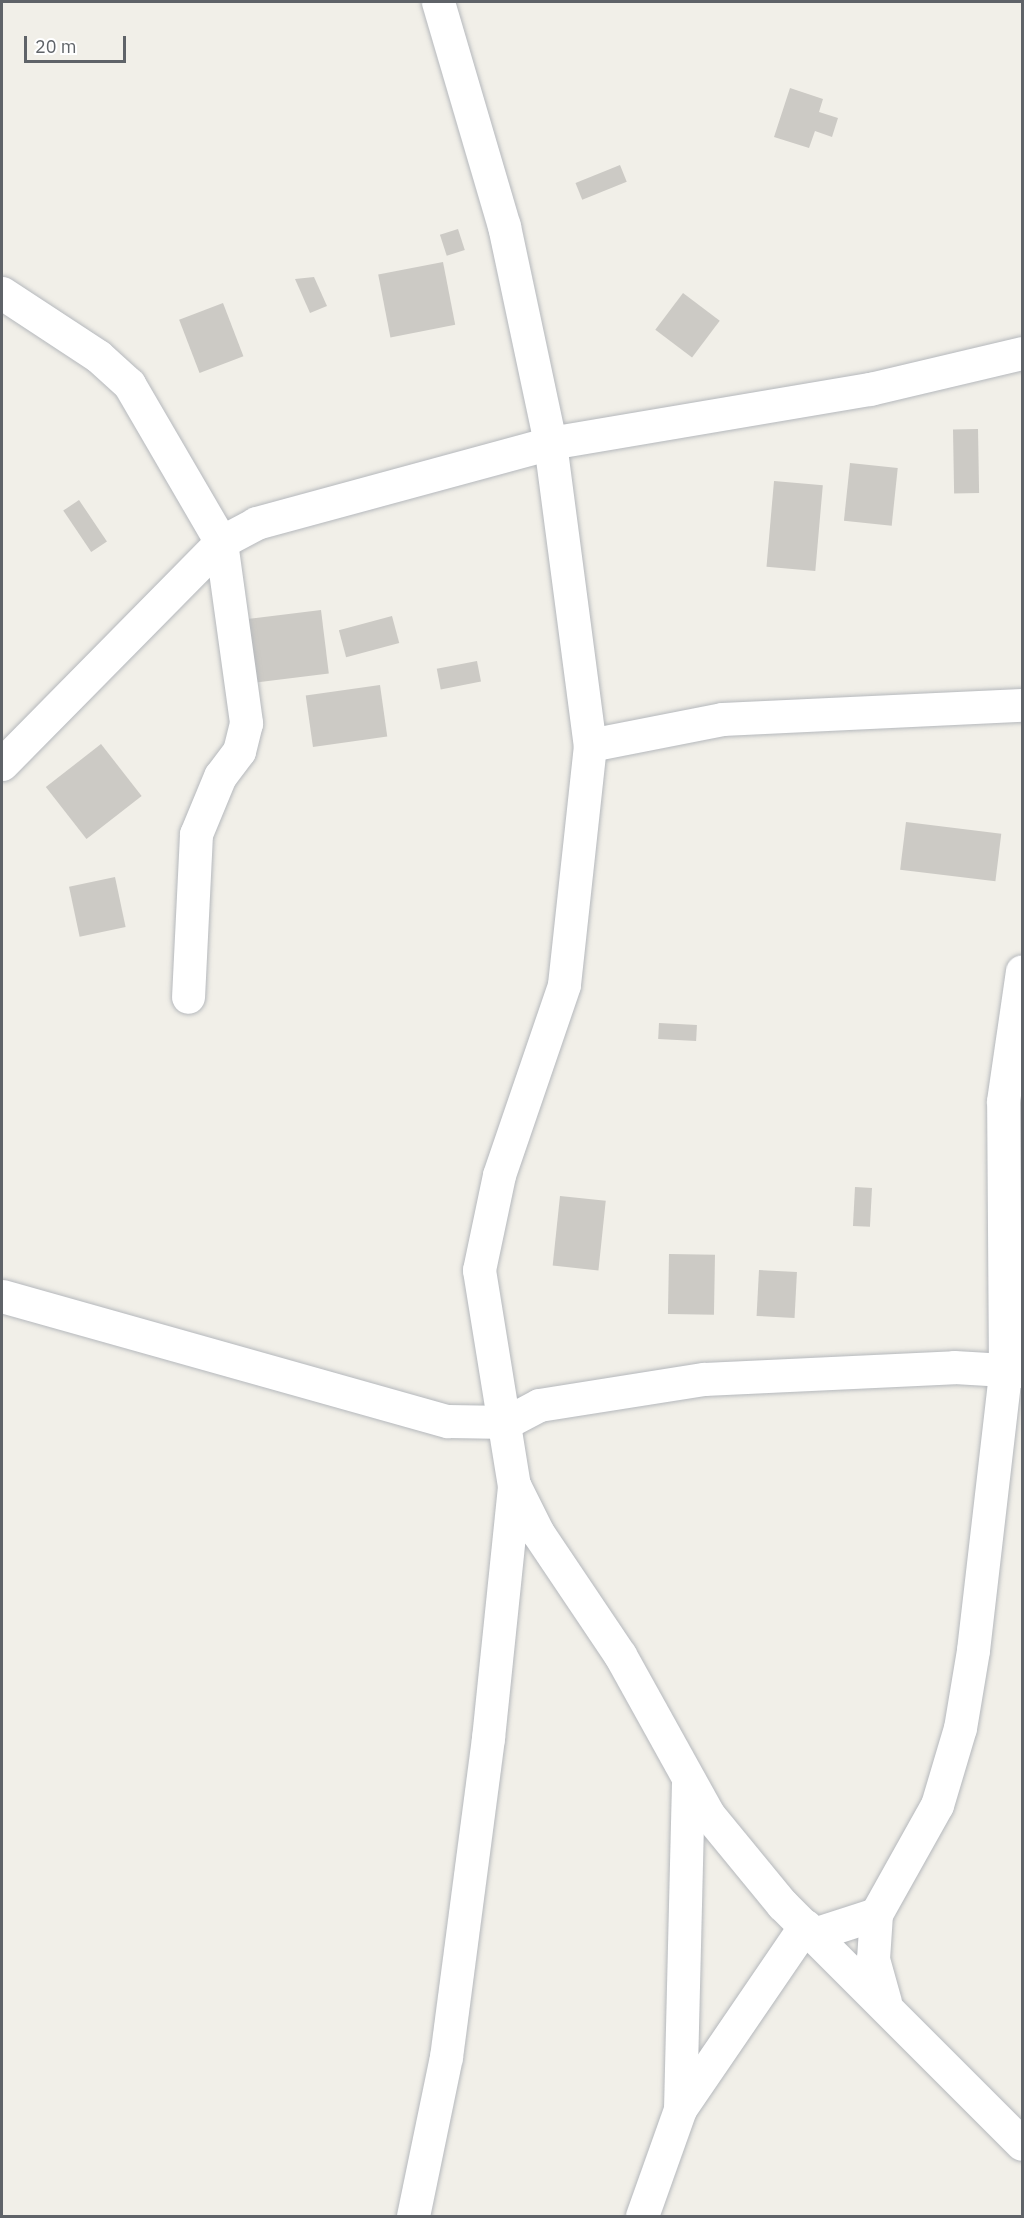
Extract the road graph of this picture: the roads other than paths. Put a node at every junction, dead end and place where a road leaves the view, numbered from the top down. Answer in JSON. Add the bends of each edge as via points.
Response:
{"nodes":[{"id":1,"x":438,"y":2,"type":"edge"},
{"id":2,"x":2,"y":293,"type":"edge"},
{"id":3,"x":1023,"y":353,"type":"edge"},
{"id":4,"x":550,"y":443,"type":"junction"},
{"id":5,"x":220,"y":542,"type":"junction"},
{"id":6,"x":1023,"y":705,"type":"edge"},
{"id":7,"x":590,"y":745,"type":"junction"},
{"id":8,"x":2,"y":764,"type":"edge"},
{"id":9,"x":1023,"y":971,"type":"edge"},
{"id":10,"x":188,"y":998,"type":"dead end"},
{"id":11,"x":2,"y":1296,"type":"edge"},
{"id":12,"x":1014,"y":1371,"type":"edge"},
{"id":13,"x":507,"y":1422,"type":"junction"},
{"id":14,"x":514,"y":1485,"type":"junction"},
{"id":15,"x":688,"y":1780,"type":"junction"},
{"id":16,"x":876,"y":1914,"type":"junction"},
{"id":17,"x":810,"y":1930,"type":"junction"},
{"id":18,"x":885,"y":2004,"type":"junction"},
{"id":19,"x":680,"y":2109,"type":"junction"},
{"id":20,"x":1023,"y":2144,"type":"edge"},
{"id":21,"x":413,"y":2217,"type":"edge"},
{"id":22,"x":642,"y":2217,"type":"edge"}],
"edges":[{"from":1,"to":4,"type":"street","via":[[504,226]]},
{"from":2,"to":5,"type":"street","via":[[98,356],[129,384]]},
{"from":3,"to":4,"type":"street","via":[[870,389]]},
{"from":4,"to":5,"type":"street","via":[[256,523]]},
{"from":4,"to":7,"type":"street"},
{"from":5,"to":8,"type":"street"},
{"from":5,"to":10,"type":"street","via":[[246,723],[239,751],[220,776],[196,834]]},
{"from":6,"to":7,"type":"street","via":[[722,719]]},
{"from":7,"to":13,"type":"street","via":[[564,985],[499,1175],[479,1270],[483,1317]]},
{"from":9,"to":12,"type":"street","via":[[1003,1101]]},
{"from":11,"to":13,"type":"street","via":[[448,1421]]},
{"from":12,"to":13,"type":"street","via":[[954,1367],[704,1379],[539,1406]]},
{"from":12,"to":16,"type":"street","via":[[960,1728],[937,1805]]},
{"from":13,"to":14,"type":"street"},
{"from":14,"to":15,"type":"street","via":[[538,1533],[620,1655]]},
{"from":14,"to":21,"type":"street","via":[[488,1738],[446,2057]]},
{"from":15,"to":17,"type":"street","via":[[716,1823]]},
{"from":15,"to":19,"type":"street"},
{"from":16,"to":17,"type":"street"},
{"from":16,"to":18,"type":"street","via":[[873,1959]]},
{"from":17,"to":18,"type":"street"},
{"from":17,"to":19,"type":"street"},
{"from":18,"to":20,"type":"street"},
{"from":19,"to":22,"type":"street"}]}
